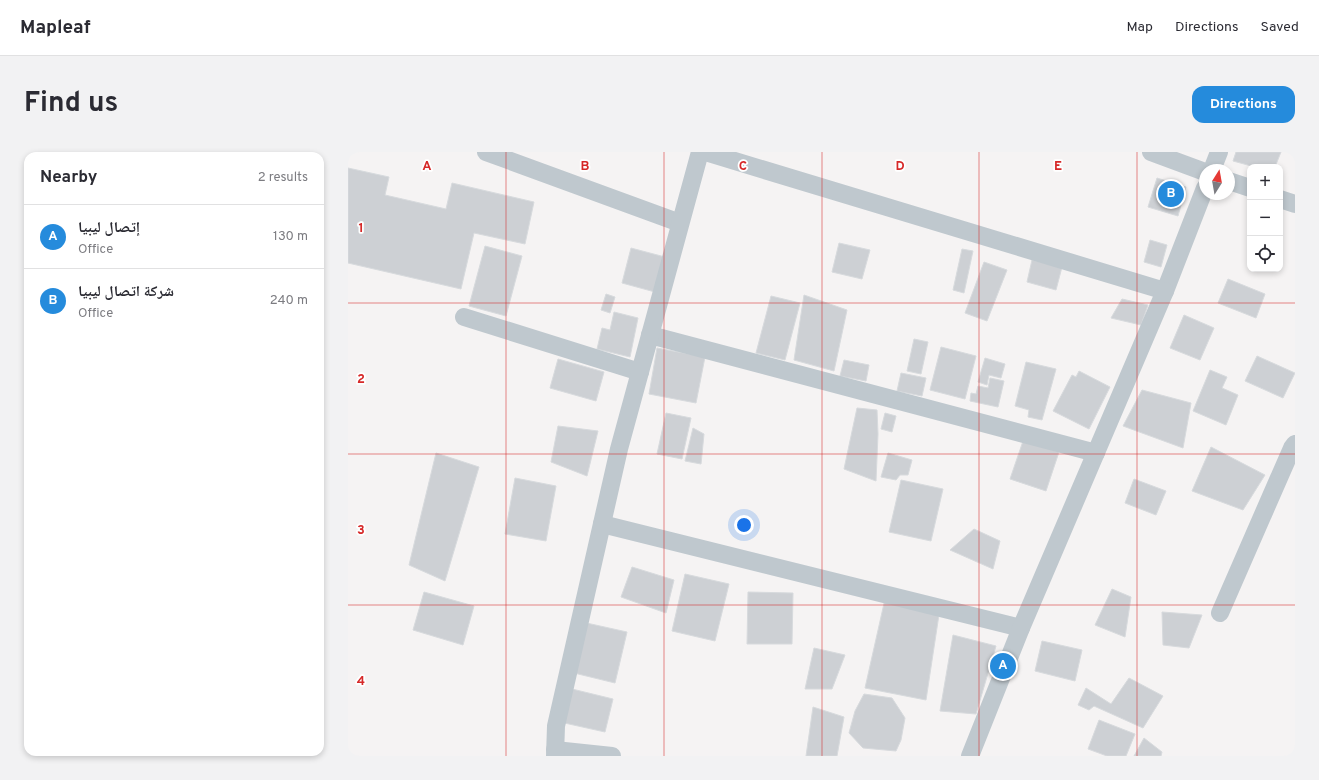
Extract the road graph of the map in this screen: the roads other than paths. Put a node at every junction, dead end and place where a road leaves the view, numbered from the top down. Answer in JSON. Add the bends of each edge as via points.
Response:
{"nodes":[{"id":1,"x":486,"y":152,"type":"edge"},
{"id":2,"x":700,"y":152,"type":"edge"},
{"id":3,"x":705,"y":152,"type":"edge"},
{"id":4,"x":1151,"y":152,"type":"edge"},
{"id":5,"x":1219,"y":152,"type":"edge"},
{"id":6,"x":1214,"y":164,"type":"edge"},
{"id":7,"x":1199,"y":170,"type":"edge"},
{"id":8,"x":1235,"y":183,"type":"edge"},
{"id":9,"x":1247,"y":187,"type":"edge"},
{"id":10,"x":1200,"y":200,"type":"edge"},
{"id":11,"x":1283,"y":200,"type":"edge"},
{"id":12,"x":1295,"y":204,"type":"edge"},
{"id":13,"x":680,"y":223,"type":"junction"},
{"id":14,"x":1165,"y":291,"type":"junction"},
{"id":15,"x":464,"y":317,"type":"dead end"},
{"id":16,"x":650,"y":335,"type":"junction"},
{"id":17,"x":640,"y":372,"type":"junction"},
{"id":18,"x":1295,"y":444,"type":"edge"},
{"id":19,"x":1096,"y":453,"type":"junction"},
{"id":20,"x":602,"y":524,"type":"junction"},
{"id":21,"x":1220,"y":613,"type":"dead end"},
{"id":22,"x":1021,"y":628,"type":"junction"},
{"id":23,"x":555,"y":753,"type":"edge"},
{"id":24,"x":612,"y":756,"type":"edge"},
{"id":25,"x":970,"y":756,"type":"edge"}],
"edges":[{"from":1,"to":13,"type":"street"},
{"from":2,"to":13,"type":"street"},
{"from":3,"to":14,"type":"street"},
{"from":4,"to":7,"type":"street"},
{"from":5,"to":6,"type":"street"},
{"from":8,"to":9,"type":"street"},
{"from":10,"to":14,"type":"street"},
{"from":11,"to":12,"type":"street"},
{"from":13,"to":16,"type":"street"},
{"from":14,"to":19,"type":"street"},
{"from":15,"to":17,"type":"street"},
{"from":16,"to":17,"type":"street"},
{"from":16,"to":19,"type":"street"},
{"from":17,"to":20,"type":"street"},
{"from":18,"to":21,"type":"street"},
{"from":19,"to":22,"type":"street"},
{"from":20,"to":22,"type":"street"},
{"from":20,"to":23,"type":"street","via":[[556,726]]},
{"from":22,"to":25,"type":"street"},
{"from":23,"to":24,"type":"street"}]}
